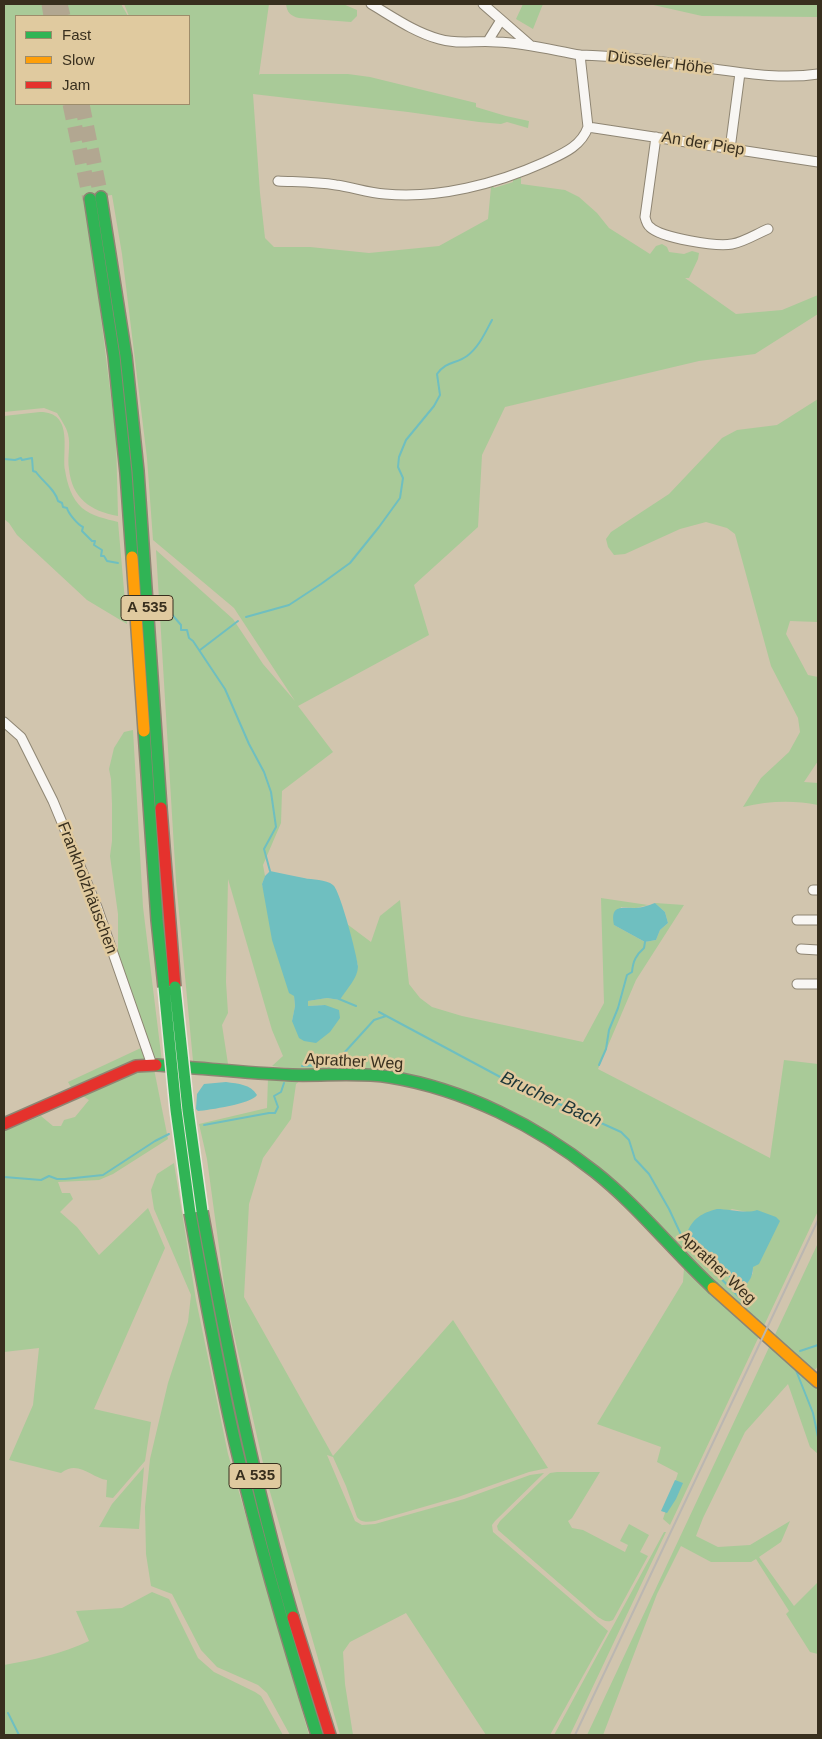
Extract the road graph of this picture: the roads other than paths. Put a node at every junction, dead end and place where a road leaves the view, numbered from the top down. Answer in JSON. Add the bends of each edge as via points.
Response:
{"nodes":[{"id":1,"x":371,"y":4,"type":"edge"},
{"id":2,"x":483,"y":4,"type":"edge"},
{"id":3,"x":501,"y":20,"type":"junction"},
{"id":4,"x":488,"y":41,"type":"junction"},
{"id":5,"x":530,"y":45,"type":"junction"},
{"id":6,"x":580,"y":55,"type":"junction"},
{"id":7,"x":740,"y":72,"type":"junction"},
{"id":8,"x":818,"y":74,"type":"edge"},
{"id":9,"x":588,"y":127,"type":"junction"},
{"id":10,"x":656,"y":137,"type":"junction"},
{"id":11,"x":730,"y":149,"type":"junction"},
{"id":12,"x":818,"y":162,"type":"edge"},
{"id":13,"x":278,"y":181,"type":"dead end"},
{"id":14,"x":96,"y":198,"type":"tunnel mouth"},
{"id":15,"x":768,"y":229,"type":"dead end"},
{"id":16,"x":132,"y":472,"type":"junction"},
{"id":17,"x":4,"y":722,"type":"edge"},
{"id":18,"x":796,"y":920,"type":"dead end"},
{"id":19,"x":818,"y":920,"type":"edge"},
{"id":20,"x":801,"y":949,"type":"dead end"},
{"id":21,"x":818,"y":950,"type":"edge"},
{"id":22,"x":797,"y":984,"type":"dead end"},
{"id":23,"x":818,"y":984,"type":"edge"},
{"id":24,"x":169,"y":987,"type":"junction"},
{"id":25,"x":152,"y":1065,"type":"junction"},
{"id":26,"x":4,"y":1124,"type":"edge"},
{"id":27,"x":818,"y":1382,"type":"edge"},
{"id":28,"x":317,"y":1735,"type":"edge"},
{"id":29,"x":330,"y":1735,"type":"edge"}],
"edges":[{"from":1,"to":4,"type":"street","name":"Düsseler Höhe","via":[[432,37],[452,42]]},
{"from":2,"to":3,"type":"street"},
{"from":3,"to":4,"type":"street"},
{"from":3,"to":5,"type":"street"},
{"from":4,"to":5,"type":"street","name":"Düsseler Höhe"},
{"from":5,"to":6,"type":"street","name":"Düsseler Höhe"},
{"from":6,"to":7,"type":"street","name":"Düsseler Höhe"},
{"from":6,"to":9,"type":"street"},
{"from":7,"to":8,"type":"street","name":"Düsseler Höhe","via":[[786,77]]},
{"from":7,"to":11,"type":"street"},
{"from":9,"to":10,"type":"street","name":"An der Piep"},
{"from":9,"to":13,"type":"street","via":[[574,147],[526,170],[443,192],[384,194],[320,183]]},
{"from":10,"to":11,"type":"street","name":"An der Piep"},
{"from":10,"to":15,"type":"street","via":[[645,217],[650,228],[670,237],[722,244],[740,241]]},
{"from":11,"to":12,"type":"street","name":"An der Piep"},
{"from":14,"to":16,"type":"main road","number":"A 535","via":[[126,356]]},
{"from":16,"to":24,"type":"main road","number":"A 535","via":[[157,745]]},
{"from":16,"to":24,"type":"main road","number":"A 535","via":[[157,920]]},
{"from":17,"to":25,"type":"street","name":"Frankholzhäuschen","via":[[21,737],[53,801],[97,907]]},
{"from":18,"to":19,"type":"street"},
{"from":20,"to":21,"type":"street"},
{"from":22,"to":23,"type":"street"},
{"from":24,"to":28,"type":"main road","number":"A 535","bridge":true,"via":[[176,1110],[190,1213],[220,1376],[290,1648]]},
{"from":24,"to":29,"type":"main road","number":"A 535","bridge":true,"via":[[202,1211],[232,1374],[260,1493]]},
{"from":25,"to":26,"type":"main road","name":"Aprather Weg","via":[[136,1066]]},
{"from":25,"to":27,"type":"main road","name":"Aprather Weg","via":[[403,1079],[504,1116],[596,1172],[689,1266]]}]}
